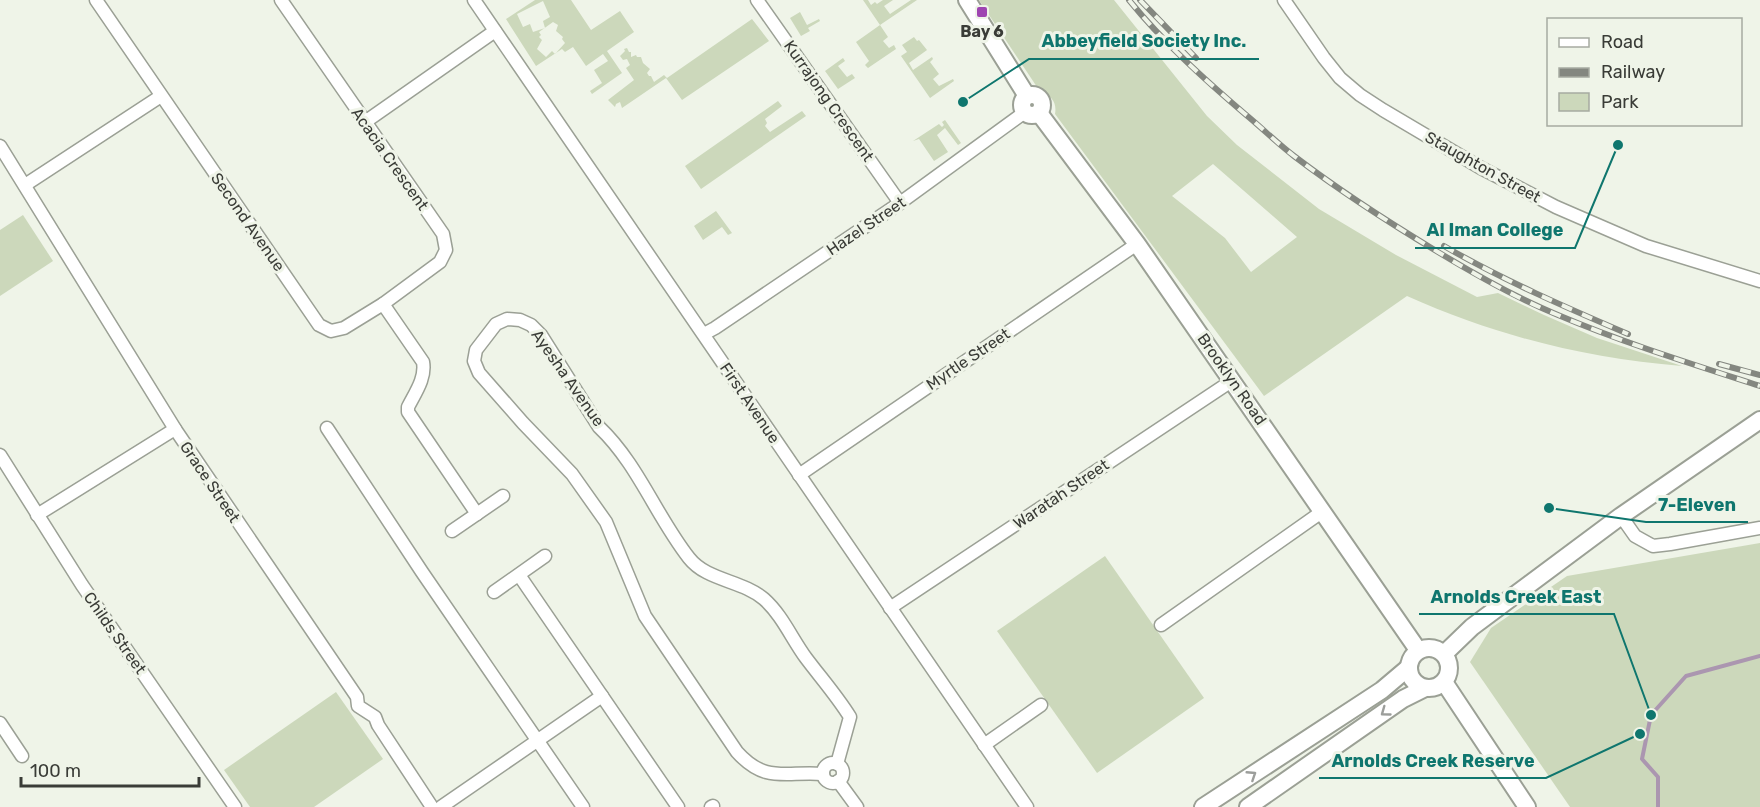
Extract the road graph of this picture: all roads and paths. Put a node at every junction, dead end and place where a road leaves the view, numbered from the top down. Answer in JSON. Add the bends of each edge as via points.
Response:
{"nodes":[{"id":1,"x":96,"y":0,"type":"edge"},
{"id":2,"x":281,"y":0,"type":"edge"},
{"id":3,"x":474,"y":0,"type":"edge"},
{"id":4,"x":757,"y":0,"type":"edge"},
{"id":5,"x":967,"y":0,"type":"edge"},
{"id":6,"x":1284,"y":0,"type":"edge"},
{"id":7,"x":495,"y":31,"type":"junction"},
{"id":8,"x":161,"y":96,"type":"junction"},
{"id":9,"x":1030,"y":107,"type":"junction"},
{"id":10,"x":365,"y":122,"type":"junction"},
{"id":11,"x":0,"y":146,"type":"edge"},
{"id":12,"x":24,"y":185,"type":"junction"},
{"id":13,"x":900,"y":203,"type":"junction"},
{"id":14,"x":1137,"y":244,"type":"junction"},
{"id":15,"x":1760,"y":281,"type":"edge"},
{"id":16,"x":383,"y":304,"type":"junction"},
{"id":17,"x":704,"y":334,"type":"junction"},
{"id":18,"x":1233,"y":380,"type":"junction"},
{"id":19,"x":1760,"y":420,"type":"edge"},
{"id":20,"x":327,"y":428,"type":"dead end"},
{"id":21,"x":175,"y":429,"type":"junction"},
{"id":22,"x":0,"y":455,"type":"edge"},
{"id":23,"x":799,"y":476,"type":"junction"},
{"id":24,"x":503,"y":496,"type":"dead end"},
{"id":25,"x":1323,"y":511,"type":"junction"},
{"id":26,"x":477,"y":514,"type":"junction"},
{"id":27,"x":37,"y":515,"type":"junction"},
{"id":28,"x":1620,"y":516,"type":"junction"},
{"id":29,"x":1760,"y":528,"type":"edge"},
{"id":30,"x":452,"y":531,"type":"dead end"},
{"id":31,"x":545,"y":556,"type":"dead end"},
{"id":32,"x":519,"y":574,"type":"junction"},
{"id":33,"x":494,"y":592,"type":"dead end"},
{"id":34,"x":890,"y":608,"type":"junction"},
{"id":35,"x":1161,"y":625,"type":"dead end"},
{"id":36,"x":1418,"y":650,"type":"junction"},
{"id":37,"x":1444,"y":654,"type":"junction"},
{"id":38,"x":1408,"y":668,"type":"junction"},
{"id":39,"x":1444,"y":682,"type":"junction"},
{"id":40,"x":1425,"y":688,"type":"junction"},
{"id":41,"x":602,"y":696,"type":"junction"},
{"id":42,"x":1041,"y":705,"type":"dead end"},
{"id":43,"x":2,"y":731,"type":"edge"},
{"id":44,"x":537,"y":741,"type":"junction"},
{"id":45,"x":984,"y":744,"type":"junction"},
{"id":46,"x":22,"y":756,"type":"dead end"},
{"id":47,"x":837,"y":764,"type":"junction"},
{"id":48,"x":823,"y":774,"type":"junction"},
{"id":49,"x":838,"y":781,"type":"junction"},
{"id":50,"x":235,"y":807,"type":"edge"},
{"id":51,"x":432,"y":807,"type":"edge"},
{"id":52,"x":441,"y":807,"type":"edge"},
{"id":53,"x":583,"y":807,"type":"edge"},
{"id":54,"x":678,"y":807,"type":"edge"},
{"id":55,"x":857,"y":807,"type":"edge"},
{"id":56,"x":1027,"y":807,"type":"edge"},
{"id":57,"x":1203,"y":807,"type":"edge"},
{"id":58,"x":1248,"y":807,"type":"edge"},
{"id":59,"x":1527,"y":807,"type":"edge"}],
"edges":[{"from":1,"to":8,"type":"street","name":"Second Avenue"},
{"from":2,"to":10,"type":"street","name":"Acacia Crescent"},
{"from":3,"to":7,"type":"street","name":"First Avenue"},
{"from":4,"to":13,"type":"street","name":"Kurrajong Crescent"},
{"from":5,"to":9,"type":"street","name":"Brooklyn Road"},
{"from":6,"to":15,"type":"street","name":"Staughton Street","via":[[1340,78],[1383,110],[1481,168],[1556,207],[1646,246]]},
{"from":7,"to":10,"type":"street"},
{"from":7,"to":17,"type":"street","name":"First Avenue"},
{"from":8,"to":12,"type":"street"},
{"from":8,"to":16,"type":"street","name":"Second Avenue","via":[[319,325],[331,331],[344,328]]},
{"from":9,"to":13,"type":"street","name":"Hazel Street"},
{"from":9,"to":14,"type":"street","name":"Brooklyn Road"},
{"from":10,"to":16,"type":"street","name":"Acacia Crescent","via":[[442,234],[446,250],[440,262]]},
{"from":11,"to":12,"type":"street","name":"Grace Street"},
{"from":12,"to":21,"type":"street","name":"Grace Street"},
{"from":13,"to":17,"type":"street","name":"Hazel Street"},
{"from":14,"to":18,"type":"street","name":"Brooklyn Road"},
{"from":14,"to":23,"type":"street","name":"Myrtle Street"},
{"from":16,"to":26,"type":"street","via":[[423,362],[423,377],[408,412]]},
{"from":17,"to":23,"type":"street","name":"First Avenue"},
{"from":18,"to":25,"type":"street","name":"Brooklyn Road"},
{"from":18,"to":34,"type":"street","name":"Waratah Street"},
{"from":19,"to":28,"type":"street"},
{"from":20,"to":44,"type":"street"},
{"from":21,"to":27,"type":"street"},
{"from":21,"to":51,"type":"street","name":"Grace Street","via":[[357,697],[358,706],[375,717]]},
{"from":22,"to":27,"type":"street","name":"Childs Street"},
{"from":23,"to":34,"type":"street","name":"First Avenue"},
{"from":24,"to":26,"type":"street"},
{"from":25,"to":35,"type":"street"},
{"from":25,"to":36,"type":"street","name":"Brooklyn Road"},
{"from":26,"to":30,"type":"street"},
{"from":27,"to":50,"type":"street","name":"Childs Street"},
{"from":28,"to":29,"type":"street","via":[[1635,536],[1653,546]]},
{"from":28,"to":37,"type":"street","via":[[1472,627]]},
{"from":31,"to":32,"type":"street"},
{"from":32,"to":33,"type":"street"},
{"from":32,"to":41,"type":"street"},
{"from":34,"to":45,"type":"street","name":"First Avenue"},
{"from":36,"to":37,"type":"street","via":[[1432,647]]},
{"from":36,"to":38,"type":"street"},
{"from":37,"to":39,"type":"street","via":[[1449,665]]},
{"from":38,"to":40,"type":"street","via":[[1413,681]]},
{"from":57,"to":38,"type":"street","one_way":true,"via":[[1382,690]]},
{"from":39,"to":40,"type":"street"},
{"from":39,"to":59,"type":"street"},
{"from":40,"to":58,"type":"street","one_way":true,"via":[[1403,699]]},
{"from":41,"to":44,"type":"street"},
{"from":41,"to":54,"type":"street"},
{"from":42,"to":45,"type":"street"},
{"from":43,"to":46,"type":"street"},
{"from":44,"to":52,"type":"street"},
{"from":44,"to":53,"type":"street"},
{"from":45,"to":56,"type":"street","name":"First Avenue"},
{"from":47,"to":48,"type":"street","via":[[828,764]]},
{"from":47,"to":48,"type":"street","name":"Ayesha Avenue","via":[[850,717],[773,609],[752,591],[699,569],[658,511],[639,476],[599,427],[541,335],[520,320],[507,319],[496,324],[476,350],[474,362],[479,373],[572,474],[606,522],[645,616],[736,752],[762,772]]},
{"from":47,"to":49,"type":"street","name":"Ayesha Avenue","via":[[842,773]]},
{"from":48,"to":49,"type":"street","name":"Ayesha Avenue","via":[[829,781]]},
{"from":49,"to":55,"type":"street","name":"Ayesha Avenue"}]}
